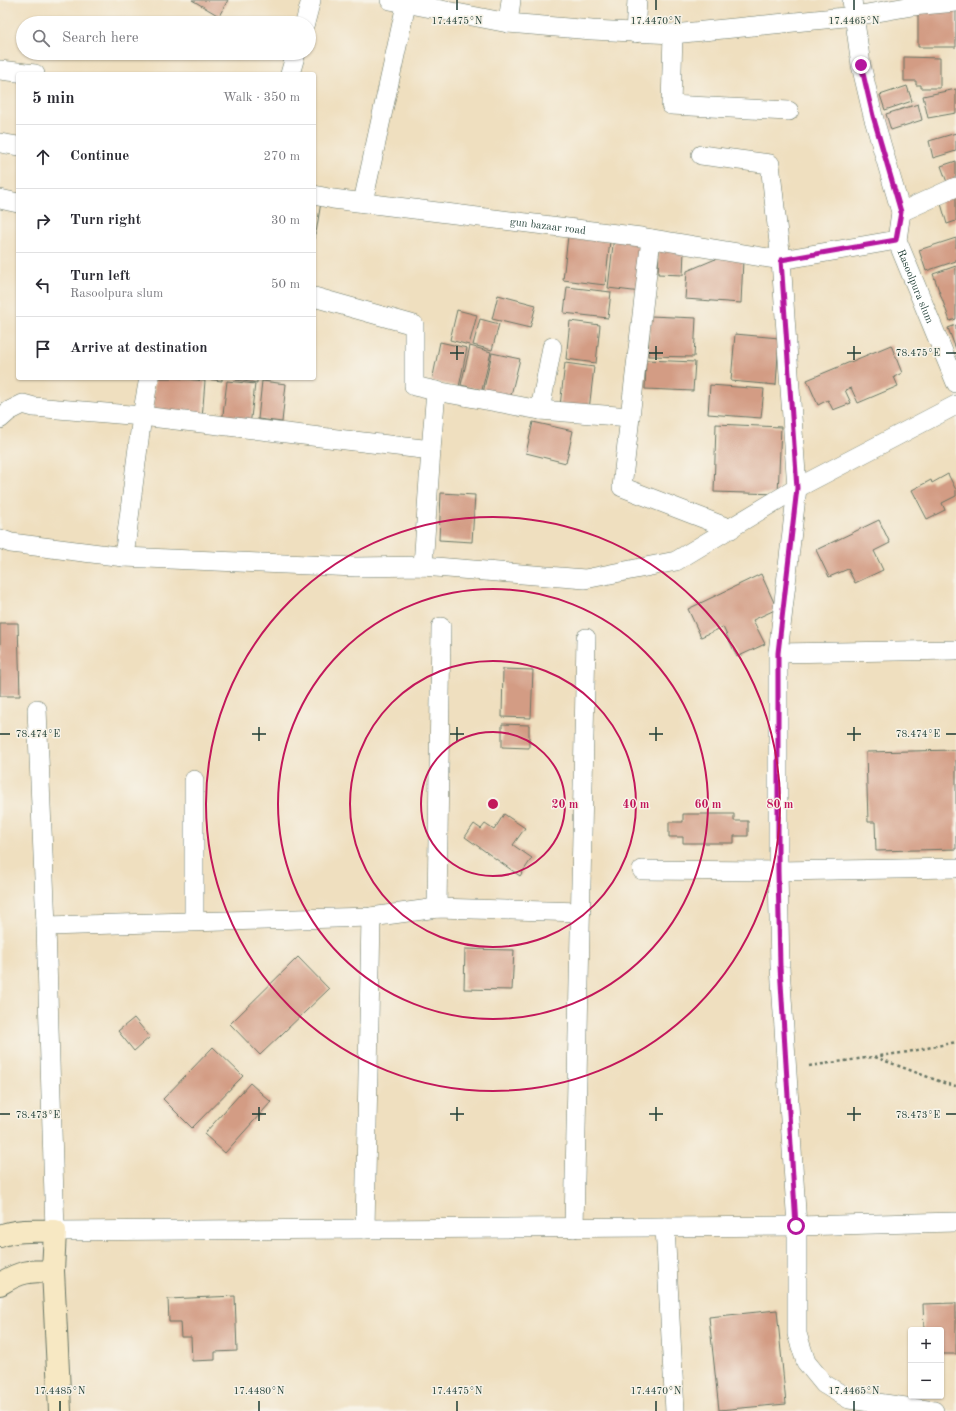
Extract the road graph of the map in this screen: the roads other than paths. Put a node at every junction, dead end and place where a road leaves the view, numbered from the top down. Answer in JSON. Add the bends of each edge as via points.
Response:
{"nodes":[{"id":1,"x":311,"y":0,"type":"edge"},
{"id":2,"x":511,"y":0,"type":"edge"},
{"id":3,"x":637,"y":0,"type":"edge"},
{"id":4,"x":401,"y":1,"type":"edge"},
{"id":5,"x":956,"y":2,"type":"edge"},
{"id":6,"x":912,"y":3,"type":"edge"},
{"id":7,"x":853,"y":8,"type":"edge"},
{"id":8,"x":307,"y":16,"type":"edge"},
{"id":9,"x":508,"y":23,"type":"junction"},
{"id":10,"x":635,"y":32,"type":"junction"},
{"id":11,"x":673,"y":34,"type":"junction"},
{"id":12,"x":294,"y":60,"type":"edge"},
{"id":13,"x":0,"y":70,"type":"edge"},
{"id":14,"x":18,"y":72,"type":"edge"},
{"id":15,"x":291,"y":72,"type":"edge"},
{"id":16,"x":789,"y":111,"type":"dead end"},
{"id":17,"x":0,"y":143,"type":"edge"},
{"id":18,"x":16,"y":146,"type":"edge"},
{"id":19,"x":701,"y":155,"type":"dead end"},
{"id":20,"x":956,"y":187,"type":"edge"},
{"id":21,"x":316,"y":195,"type":"edge"},
{"id":22,"x":0,"y":199,"type":"edge"},
{"id":23,"x":363,"y":202,"type":"junction"},
{"id":24,"x":16,"y":203,"type":"edge"},
{"id":25,"x":901,"y":212,"type":"junction"},
{"id":26,"x":651,"y":239,"type":"junction"},
{"id":27,"x":896,"y":240,"type":"junction"},
{"id":28,"x":781,"y":260,"type":"junction"},
{"id":29,"x":316,"y":298,"type":"edge"},
{"id":30,"x":552,"y":347,"type":"dead end"},
{"id":31,"x":149,"y":380,"type":"edge"},
{"id":32,"x":956,"y":383,"type":"edge"},
{"id":33,"x":436,"y":391,"type":"junction"},
{"id":34,"x":956,"y":405,"type":"edge"},
{"id":35,"x":540,"y":410,"type":"junction"},
{"id":36,"x":142,"y":416,"type":"junction"},
{"id":37,"x":630,"y":417,"type":"junction"},
{"id":38,"x":0,"y":419,"type":"edge"},
{"id":39,"x":431,"y":450,"type":"junction"},
{"id":40,"x":797,"y":488,"type":"junction"},
{"id":41,"x":731,"y":528,"type":"junction"},
{"id":42,"x":0,"y":540,"type":"edge"},
{"id":43,"x":124,"y":557,"type":"junction"},
{"id":44,"x":423,"y":566,"type":"junction"},
{"id":45,"x":441,"y":627,"type":"dead end"},
{"id":46,"x":586,"y":638,"type":"dead end"},
{"id":47,"x":956,"y":650,"type":"edge"},
{"id":48,"x":778,"y":653,"type":"junction"},
{"id":49,"x":37,"y":709,"type":"dead end"},
{"id":50,"x":194,"y":780,"type":"dead end"},
{"id":51,"x":956,"y":868,"type":"edge"},
{"id":52,"x":642,"y":870,"type":"dead end"},
{"id":53,"x":778,"y":871,"type":"junction"},
{"id":54,"x":437,"y":908,"type":"junction"},
{"id":55,"x":581,"y":912,"type":"junction"},
{"id":56,"x":371,"y":917,"type":"junction"},
{"id":57,"x":194,"y":921,"type":"junction"},
{"id":58,"x":46,"y":926,"type":"junction"},
{"id":59,"x":956,"y":1222,"type":"edge"},
{"id":60,"x":796,"y":1226,"type":"junction"},
{"id":61,"x":665,"y":1227,"type":"junction"},
{"id":62,"x":574,"y":1228,"type":"junction"},
{"id":63,"x":365,"y":1229,"type":"junction"},
{"id":64,"x":55,"y":1231,"type":"junction"},
{"id":65,"x":0,"y":1236,"type":"edge"},
{"id":66,"x":53,"y":1271,"type":"junction"},
{"id":67,"x":0,"y":1284,"type":"edge"},
{"id":68,"x":60,"y":1411,"type":"edge"},
{"id":69,"x":675,"y":1411,"type":"edge"},
{"id":70,"x":934,"y":1411,"type":"edge"}],
"edges":[{"from":1,"to":8,"type":"street"},
{"from":2,"to":9,"type":"street"},
{"from":3,"to":10,"type":"street"},
{"from":4,"to":9,"type":"street"},
{"from":4,"to":23,"type":"street"},
{"from":5,"to":6,"type":"street"},
{"from":6,"to":7,"type":"street"},
{"from":7,"to":11,"type":"street"},
{"from":7,"to":25,"type":"street","name":"Rasoolpura slum","via":[[862,72]]},
{"from":9,"to":10,"type":"street"},
{"from":10,"to":11,"type":"street"},
{"from":11,"to":16,"type":"street","via":[[671,105]]},
{"from":12,"to":15,"type":"street"},
{"from":13,"to":14,"type":"street"},
{"from":17,"to":18,"type":"street"},
{"from":19,"to":28,"type":"street","via":[[770,164]]},
{"from":20,"to":25,"type":"street"},
{"from":21,"to":23,"type":"street","name":"gun bazaar road"},
{"from":22,"to":24,"type":"street"},
{"from":23,"to":26,"type":"street","name":"gun bazaar road"},
{"from":25,"to":27,"type":"street","name":"Rasoolpura slum"},
{"from":26,"to":28,"type":"street","name":"gun bazaar road"},
{"from":26,"to":37,"type":"street"},
{"from":27,"to":28,"type":"street","name":"gun bazaar road"},
{"from":27,"to":32,"type":"street","name":"Rasoolpura slum"},
{"from":28,"to":40,"type":"street"},
{"from":29,"to":33,"type":"street","via":[[414,326],[414,386]]},
{"from":30,"to":35,"type":"street"},
{"from":31,"to":36,"type":"street"},
{"from":33,"to":35,"type":"street"},
{"from":33,"to":39,"type":"street"},
{"from":34,"to":40,"type":"street"},
{"from":35,"to":37,"type":"street"},
{"from":36,"to":38,"type":"street","via":[[23,404]]},
{"from":36,"to":39,"type":"street"},
{"from":36,"to":43,"type":"street"},
{"from":37,"to":41,"type":"street","via":[[622,487]]},
{"from":39,"to":44,"type":"street"},
{"from":40,"to":41,"type":"street"},
{"from":40,"to":48,"type":"street"},
{"from":41,"to":44,"type":"street","via":[[676,561],[585,579]]},
{"from":42,"to":43,"type":"street"},
{"from":43,"to":44,"type":"street","via":[[356,567]]},
{"from":45,"to":54,"type":"street"},
{"from":46,"to":55,"type":"street"},
{"from":47,"to":48,"type":"street"},
{"from":48,"to":53,"type":"street"},
{"from":49,"to":58,"type":"street"},
{"from":50,"to":57,"type":"street"},
{"from":51,"to":53,"type":"street"},
{"from":52,"to":53,"type":"street"},
{"from":53,"to":60,"type":"street","via":[[780,967]]},
{"from":54,"to":55,"type":"street"},
{"from":54,"to":56,"type":"street"},
{"from":55,"to":62,"type":"street"},
{"from":56,"to":57,"type":"street"},
{"from":56,"to":63,"type":"street"},
{"from":57,"to":58,"type":"street"},
{"from":58,"to":64,"type":"street"},
{"from":59,"to":60,"type":"street"},
{"from":60,"to":61,"type":"street"},
{"from":60,"to":70,"type":"street","via":[[797,1334],[806,1362],[824,1384],[848,1399]]},
{"from":61,"to":62,"type":"street"},
{"from":61,"to":69,"type":"street"},
{"from":62,"to":63,"type":"street"},
{"from":63,"to":64,"type":"street"},
{"from":64,"to":65,"type":"street","via":[[24,1231]]},
{"from":64,"to":66,"type":"street"},
{"from":66,"to":67,"type":"street","via":[[29,1271]]},
{"from":66,"to":68,"type":"street"}]}
